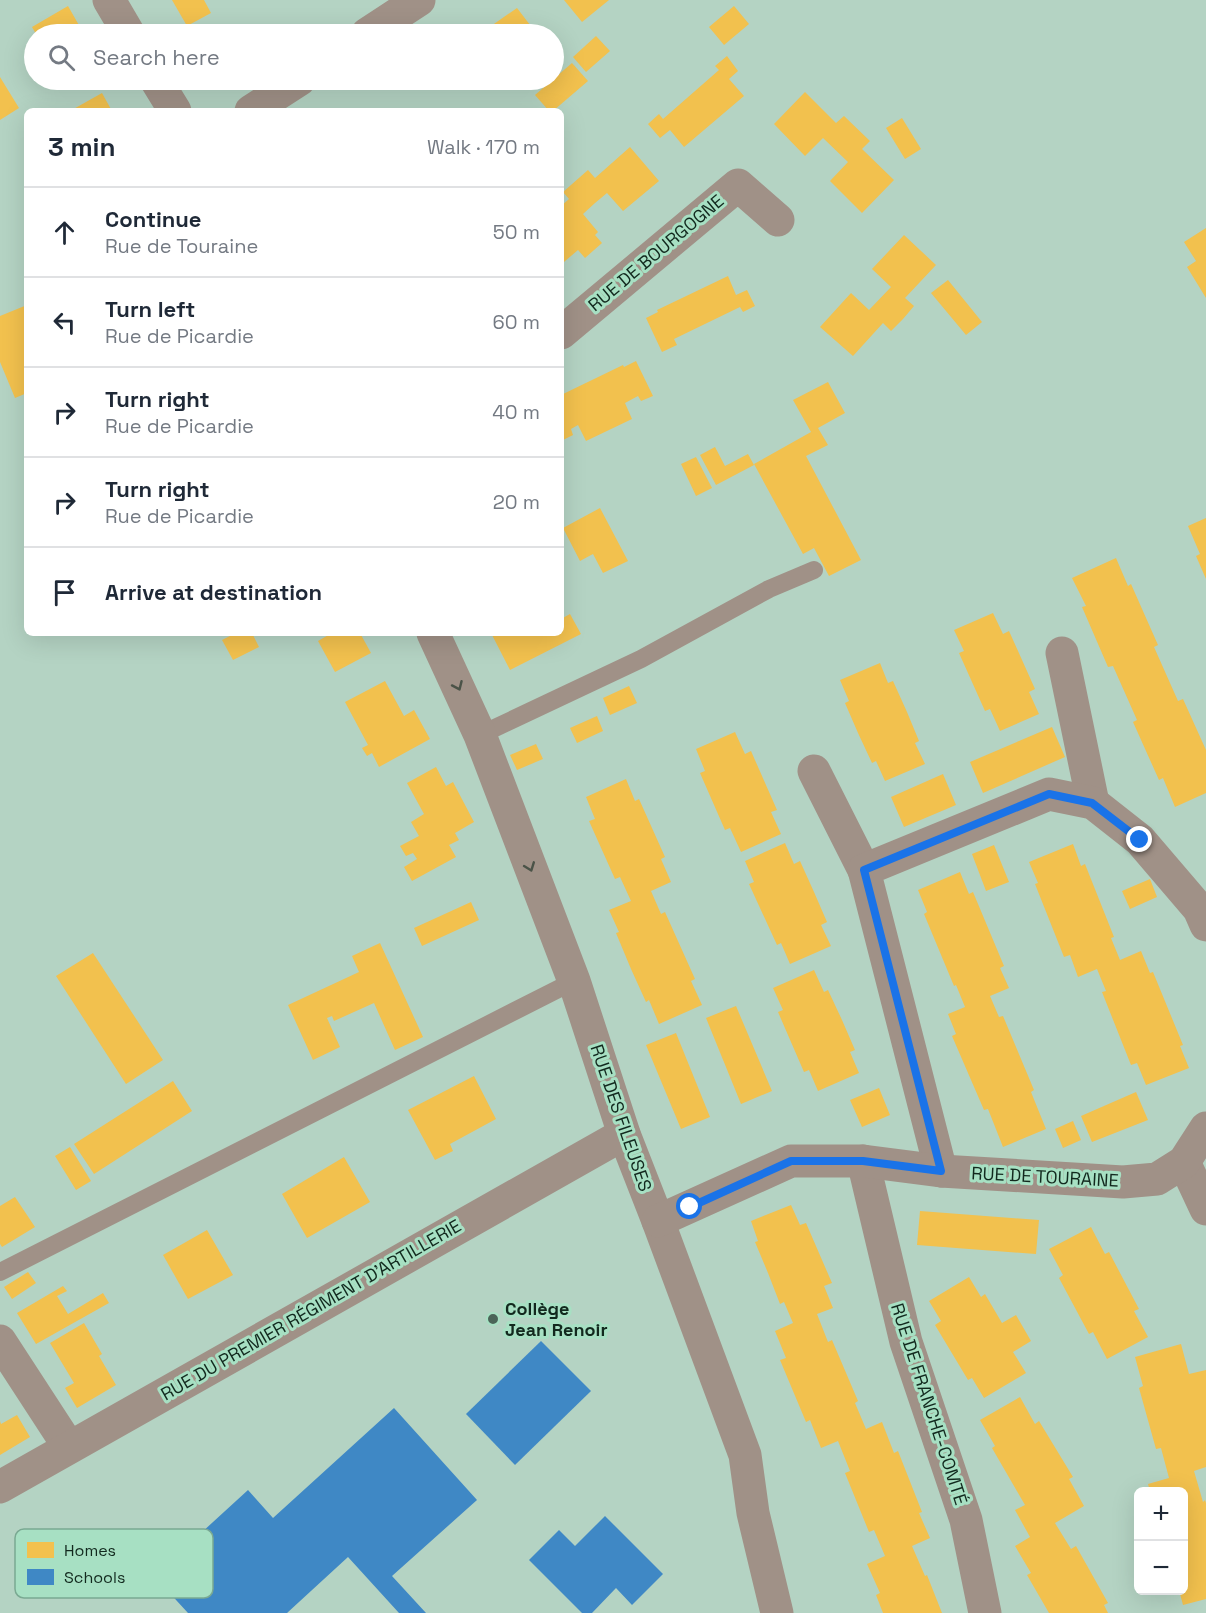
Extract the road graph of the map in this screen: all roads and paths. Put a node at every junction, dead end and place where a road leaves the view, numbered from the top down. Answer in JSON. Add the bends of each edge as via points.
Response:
{"nodes":[{"id":1,"x":109,"y":0,"type":"edge"},
{"id":2,"x":419,"y":0,"type":"edge"},
{"id":3,"x":123,"y":24,"type":"edge"},
{"id":4,"x":382,"y":24,"type":"edge"},
{"id":5,"x":162,"y":90,"type":"edge"},
{"id":6,"x":284,"y":90,"type":"edge"},
{"id":7,"x":173,"y":108,"type":"edge"},
{"id":8,"x":256,"y":108,"type":"edge"},
{"id":9,"x":778,"y":220,"type":"dead end"},
{"id":10,"x":564,"y":330,"type":"edge"},
{"id":11,"x":814,"y":570,"type":"dead end"},
{"id":12,"x":435,"y":636,"type":"edge"},
{"id":13,"x":1062,"y":653,"type":"dead end"},
{"id":14,"x":480,"y":735,"type":"junction"},
{"id":15,"x":814,"y":771,"type":"dead end"},
{"id":16,"x":1092,"y":803,"type":"junction"},
{"id":17,"x":864,"y":870,"type":"junction"},
{"id":18,"x":1206,"y":925,"type":"edge"},
{"id":19,"x":574,"y":981,"type":"junction"},
{"id":20,"x":1206,"y":1128,"type":"edge"},
{"id":21,"x":624,"y":1134,"type":"junction"},
{"id":22,"x":863,"y":1161,"type":"junction"},
{"id":23,"x":1184,"y":1162,"type":"junction"},
{"id":24,"x":941,"y":1171,"type":"junction"},
{"id":25,"x":1206,"y":1209,"type":"edge"},
{"id":26,"x":658,"y":1221,"type":"junction"},
{"id":27,"x":0,"y":1272,"type":"edge"},
{"id":28,"x":0,"y":1341,"type":"edge"},
{"id":29,"x":69,"y":1447,"type":"junction"},
{"id":30,"x":0,"y":1487,"type":"edge"},
{"id":31,"x":777,"y":1613,"type":"edge"},
{"id":32,"x":985,"y":1613,"type":"edge"}],
"edges":[{"from":1,"to":3,"type":"street"},
{"from":2,"to":4,"type":"street"},
{"from":5,"to":7,"type":"street"},
{"from":6,"to":8,"type":"street"},
{"from":9,"to":10,"type":"street","name":"RUE DE BOURGOGNE","via":[[738,185]]},
{"from":11,"to":14,"type":"lane","via":[[641,659]]},
{"from":12,"to":14,"type":"street","name":"RUE DES FILEUSES","one_way":true},
{"from":13,"to":16,"type":"street"},
{"from":14,"to":19,"type":"street","name":"RUE DES FILEUSES","one_way":true},
{"from":15,"to":17,"type":"street"},
{"from":16,"to":17,"type":"street","via":[[1049,794]]},
{"from":16,"to":18,"type":"street","via":[[1140,840],[1199,909]]},
{"from":17,"to":24,"type":"street"},
{"from":19,"to":21,"type":"street","name":"RUE DES FILEUSES"},
{"from":19,"to":27,"type":"lane"},
{"from":20,"to":23,"type":"street","name":"RUE DE TOURAINE"},
{"from":21,"to":26,"type":"street","name":"RUE DES FILEUSES"},
{"from":21,"to":29,"type":"street","name":"RUE DU PREMIER RÉGIMENT D'ARTILLERIE"},
{"from":22,"to":24,"type":"street","name":"RUE DE TOURAINE"},
{"from":22,"to":26,"type":"street","name":"RUE DE TOURAINE","via":[[791,1161]]},
{"from":22,"to":32,"type":"street","name":"RUE DE FRANCHE-COMTÉ","via":[[906,1342],[966,1520]]},
{"from":23,"to":24,"type":"street","name":"RUE DE TOURAINE","via":[[1157,1179],[1123,1182]]},
{"from":23,"to":25,"type":"street"},
{"from":26,"to":31,"type":"street","name":"RUE DES FILEUSES","via":[[746,1455],[753,1513]]},
{"from":28,"to":29,"type":"street"},
{"from":29,"to":30,"type":"street","name":"RUE DU PREMIER RÉGIMENT D'ARTILLERIE"}]}
